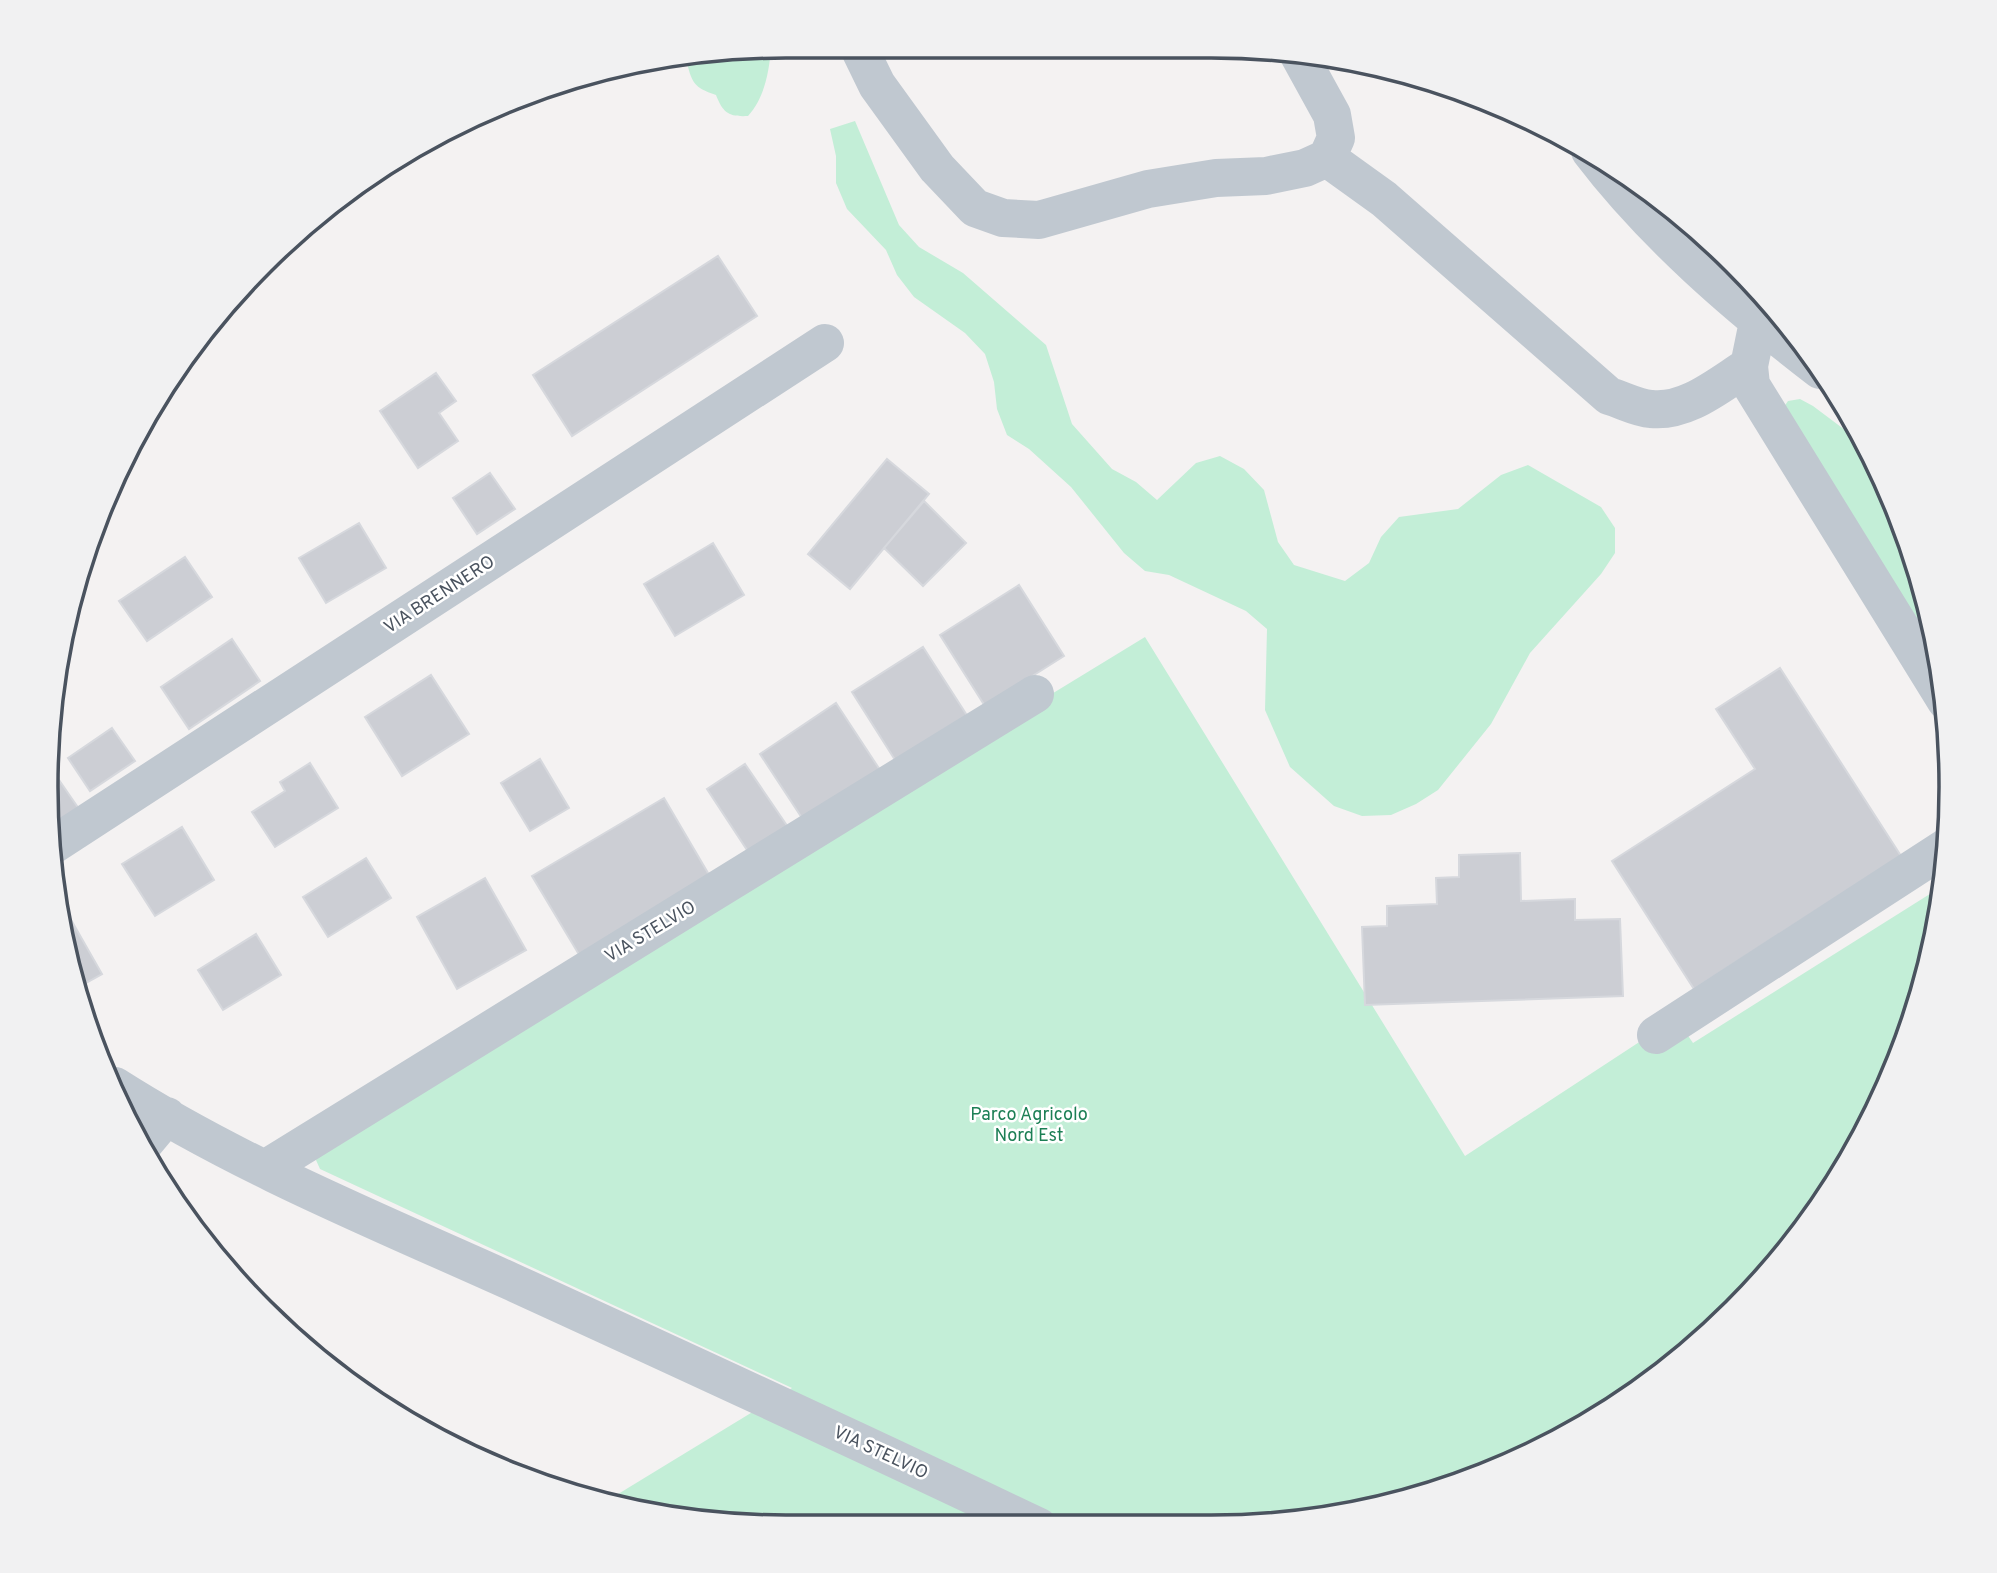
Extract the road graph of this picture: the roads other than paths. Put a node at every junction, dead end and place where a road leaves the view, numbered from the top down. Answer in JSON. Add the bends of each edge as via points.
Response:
{"nodes":[{"id":1,"x":864,"y":58,"type":"edge"},
{"id":2,"x":1305,"y":64,"type":"edge"},
{"id":3,"x":1327,"y":158,"type":"junction"},
{"id":4,"x":1652,"y":207,"type":"edge"},
{"id":5,"x":1677,"y":229,"type":"edge"},
{"id":6,"x":1758,"y":322,"type":"junction"},
{"id":7,"x":825,"y":343,"type":"dead end"},
{"id":8,"x":1794,"y":350,"type":"edge"},
{"id":9,"x":1749,"y":366,"type":"junction"},
{"id":10,"x":1931,"y":678,"type":"edge"},
{"id":11,"x":1035,"y":694,"type":"dead end"},
{"id":12,"x":60,"y":841,"type":"edge"},
{"id":13,"x":1936,"y":854,"type":"edge"},
{"id":14,"x":1656,"y":1035,"type":"dead end"},
{"id":15,"x":125,"y":1091,"type":"edge"},
{"id":16,"x":167,"y":1116,"type":"junction"},
{"id":17,"x":148,"y":1138,"type":"edge"},
{"id":18,"x":265,"y":1169,"type":"junction"},
{"id":19,"x":1014,"y":1515,"type":"edge"}],
"edges":[{"from":1,"to":3,"type":"street","via":[[877,85],[937,168],[975,208],[1003,218],[1039,220],[1148,189],[1266,176]]},
{"from":2,"to":3,"type":"street","via":[[1332,115],[1336,138]]},
{"from":3,"to":9,"type":"street","via":[[1384,199],[1609,396],[1649,409],[1672,409]]},
{"from":4,"to":5,"type":"street"},
{"from":5,"to":6,"type":"street"},
{"from":6,"to":8,"type":"street"},
{"from":6,"to":9,"type":"street"},
{"from":7,"to":12,"type":"street","name":"VIA BRENNERO"},
{"from":9,"to":10,"type":"street","via":[[1751,385]]},
{"from":11,"to":18,"type":"street","name":"VIA STELVIO"},
{"from":13,"to":14,"type":"street"},
{"from":15,"to":16,"type":"street","name":"VIA STELVIO"},
{"from":16,"to":17,"type":"street"},
{"from":16,"to":18,"type":"street","name":"VIA STELVIO"},
{"from":18,"to":19,"type":"street","name":"VIA STELVIO"}]}
